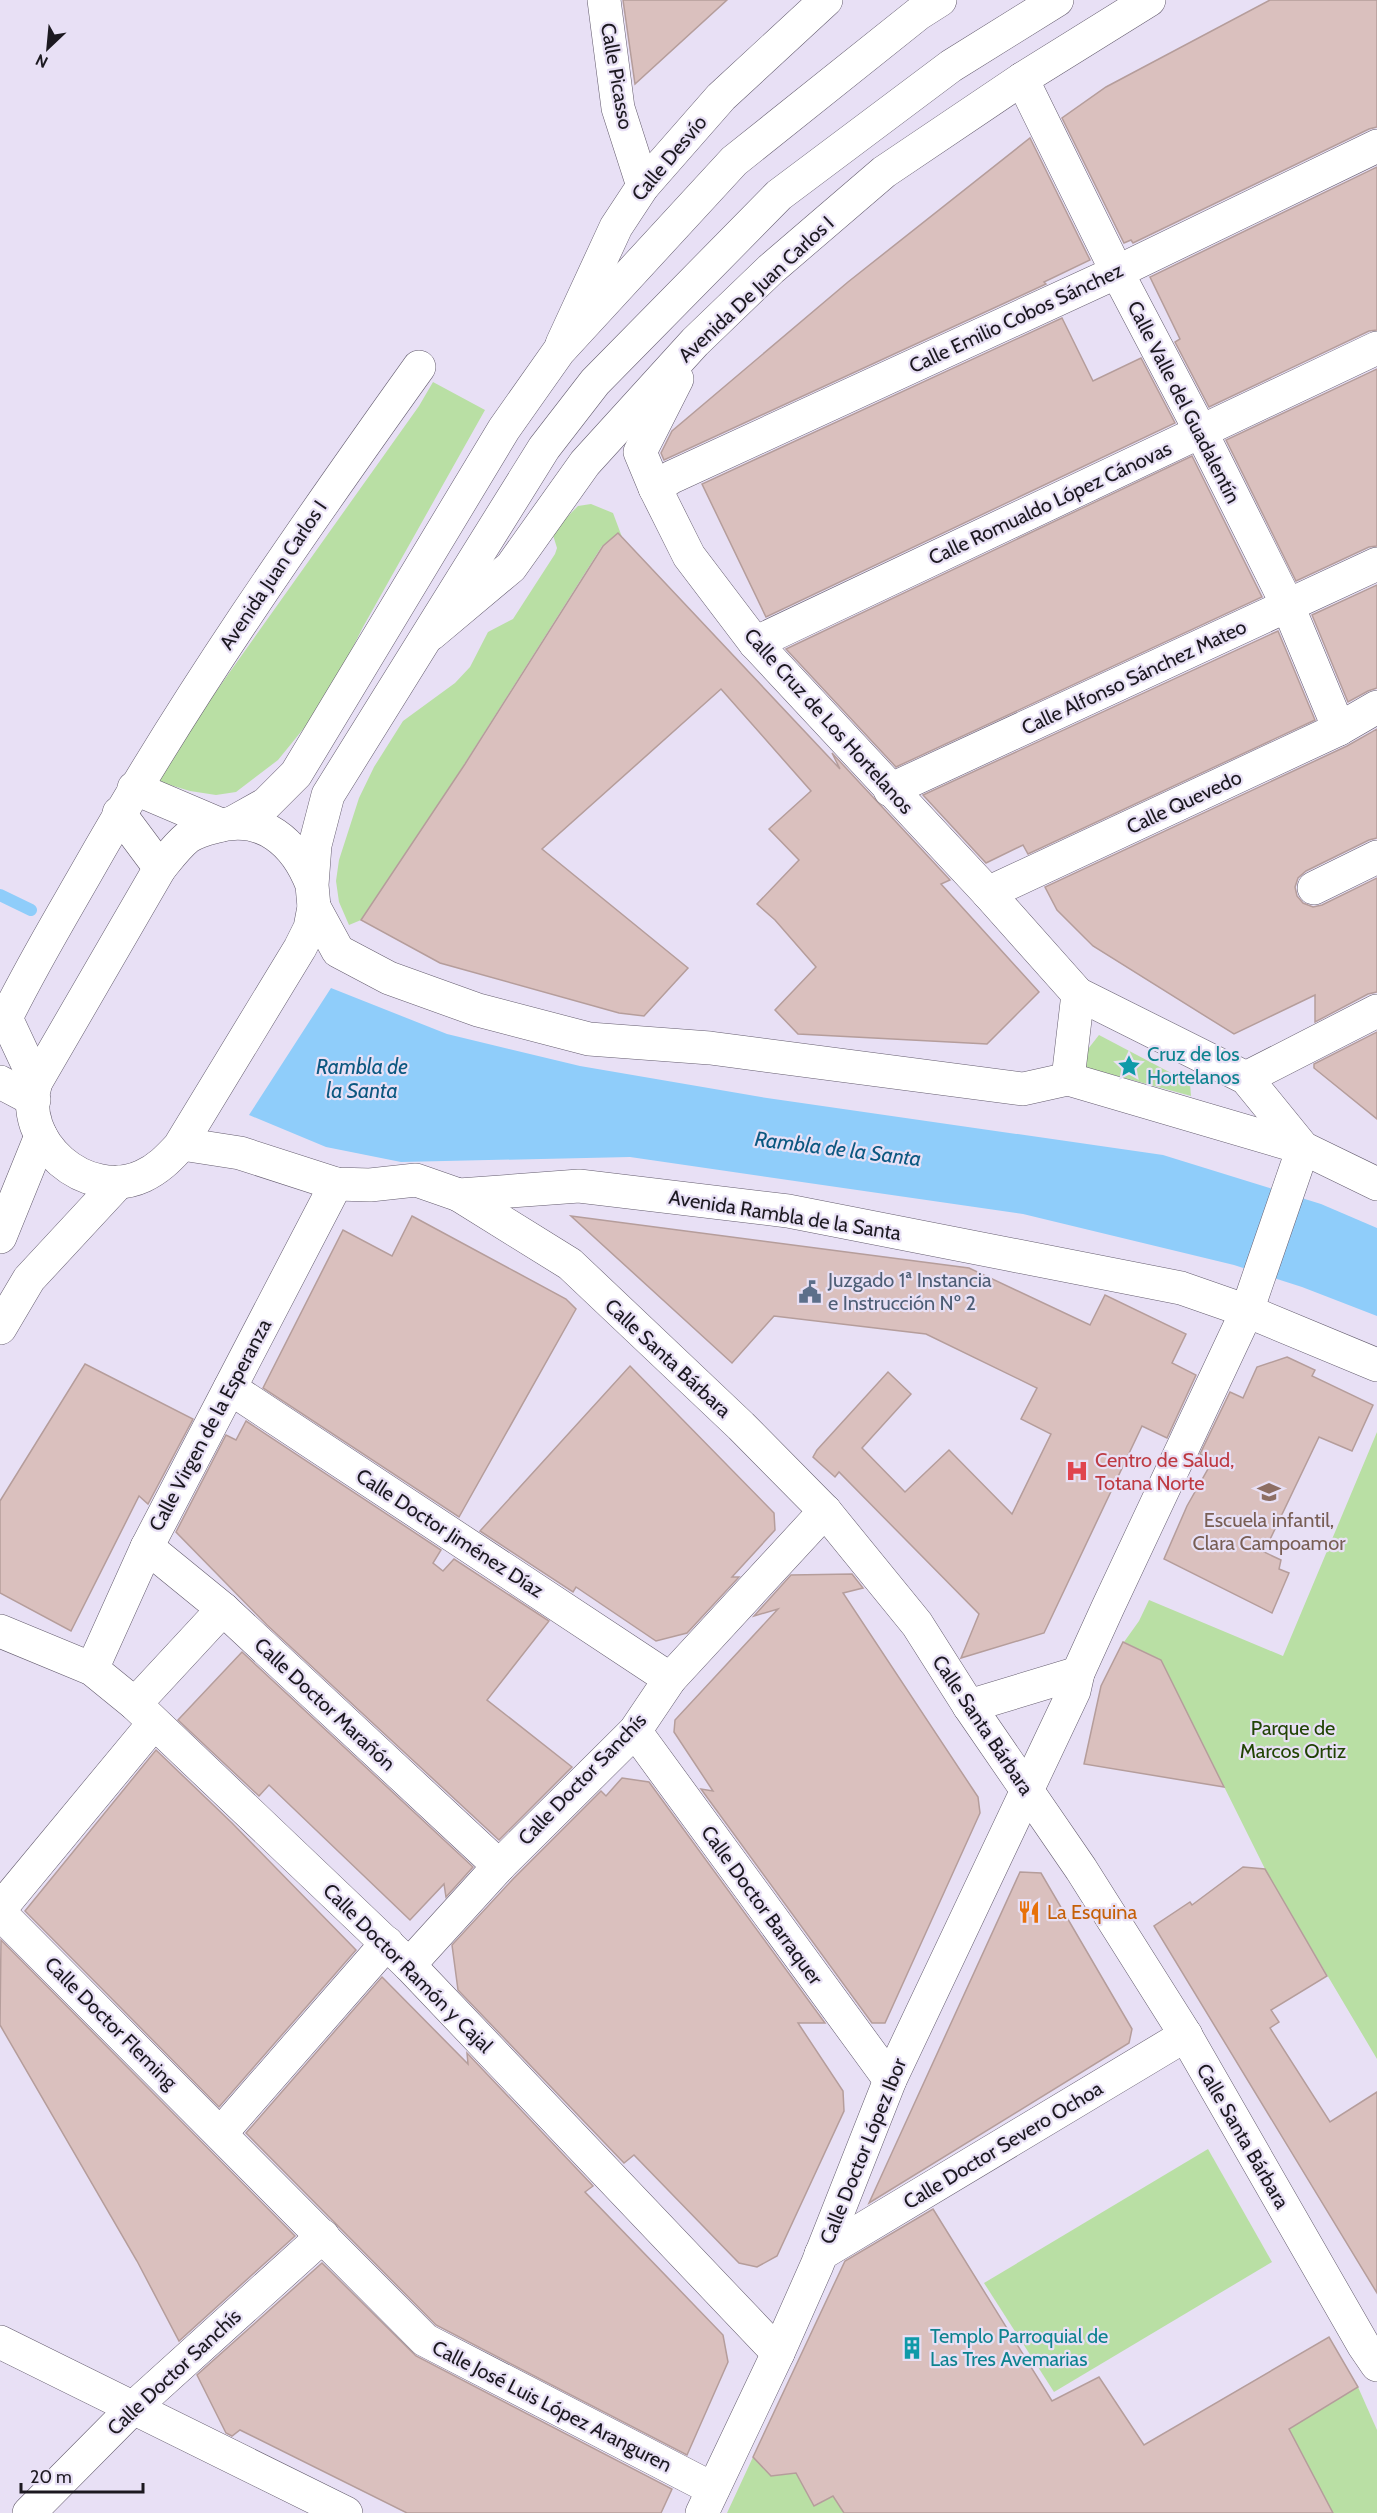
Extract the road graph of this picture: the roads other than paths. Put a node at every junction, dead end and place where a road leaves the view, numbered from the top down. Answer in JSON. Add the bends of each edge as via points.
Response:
{"nodes":[{"id":1,"x":604,"y":0,"type":"edge"},
{"id":2,"x":826,"y":0,"type":"edge"},
{"id":3,"x":940,"y":0,"type":"edge"},
{"id":4,"x":1058,"y":0,"type":"edge"},
{"id":5,"x":1149,"y":0,"type":"edge"},
{"id":6,"x":1022,"y":79,"type":"junction"},
{"id":7,"x":1377,"y":146,"type":"edge"},
{"id":8,"x":643,"y":186,"type":"junction"},
{"id":9,"x":1117,"y":272,"type":"junction"},
{"id":10,"x":695,"y":342,"type":"junction"},
{"id":11,"x":1377,"y":348,"type":"edge"},
{"id":12,"x":559,"y":351,"type":"junction"},
{"id":13,"x":419,"y":367,"type":"dead end"},
{"id":14,"x":1201,"y":432,"type":"junction"},
{"id":15,"x":655,"y":488,"type":"junction"},
{"id":16,"x":1377,"y":564,"type":"edge"},
{"id":17,"x":1288,"y":606,"type":"junction"},
{"id":18,"x":421,"y":643,"type":"junction"},
{"id":19,"x":755,"y":643,"type":"junction"},
{"id":20,"x":1377,"y":707,"type":"edge"},
{"id":21,"x":1339,"y":729,"type":"junction"},
{"id":22,"x":890,"y":790,"type":"junction"},
{"id":23,"x":127,"y":801,"type":"junction"},
{"id":24,"x":226,"y":824,"type":"junction"},
{"id":25,"x":1377,"y":857,"type":"edge"},
{"id":26,"x":160,"y":868,"type":"junction"},
{"id":27,"x":1314,"y":888,"type":"dead end"},
{"id":28,"x":988,"y":893,"type":"junction"},
{"id":29,"x":313,"y":896,"type":"junction"},
{"id":30,"x":1078,"y":994,"type":"junction"},
{"id":31,"x":1377,"y":1011,"type":"edge"},
{"id":32,"x":1068,"y":1078,"type":"junction"},
{"id":33,"x":1246,"y":1078,"type":"junction"},
{"id":34,"x":0,"y":1082,"type":"edge"},
{"id":35,"x":35,"y":1091,"type":"junction"},
{"id":36,"x":41,"y":1136,"type":"junction"},
{"id":37,"x":182,"y":1144,"type":"junction"},
{"id":38,"x":1304,"y":1148,"type":"junction"},
{"id":39,"x":119,"y":1182,"type":"junction"},
{"id":40,"x":336,"y":1184,"type":"junction"},
{"id":41,"x":1377,"y":1184,"type":"edge"},
{"id":42,"x":459,"y":1195,"type":"junction"},
{"id":43,"x":0,"y":1237,"type":"edge"},
{"id":44,"x":1247,"y":1311,"type":"junction"},
{"id":45,"x":0,"y":1328,"type":"edge"},
{"id":46,"x":1377,"y":1365,"type":"edge"},
{"id":47,"x":230,"y":1388,"type":"junction"},
{"id":48,"x":825,"y":1511,"type":"junction"},
{"id":49,"x":147,"y":1546,"type":"junction"},
{"id":50,"x":222,"y":1609,"type":"junction"},
{"id":51,"x":0,"y":1631,"type":"edge"},
{"id":52,"x":92,"y":1669,"type":"junction"},
{"id":53,"x":1078,"y":1673,"type":"junction"},
{"id":54,"x":670,"y":1679,"type":"junction"},
{"id":55,"x":969,"y":1706,"type":"junction"},
{"id":56,"x":145,"y":1714,"type":"junction"},
{"id":57,"x":635,"y":1731,"type":"junction"},
{"id":58,"x":1027,"y":1791,"type":"junction"},
{"id":59,"x":499,"y":1866,"type":"junction"},
{"id":60,"x":0,"y":1911,"type":"edge"},
{"id":61,"x":398,"y":1954,"type":"junction"},
{"id":62,"x":1186,"y":2036,"type":"junction"},
{"id":63,"x":890,"y":2080,"type":"junction"},
{"id":64,"x":221,"y":2133,"type":"junction"},
{"id":65,"x":323,"y":2236,"type":"junction"},
{"id":66,"x":821,"y":2254,"type":"junction"},
{"id":67,"x":0,"y":2342,"type":"edge"},
{"id":68,"x":778,"y":2353,"type":"junction"},
{"id":69,"x":1377,"y":2365,"type":"edge"},
{"id":70,"x":134,"y":2407,"type":"junction"},
{"id":71,"x":707,"y":2501,"type":"edge"},
{"id":72,"x":29,"y":2513,"type":"edge"},
{"id":73,"x":346,"y":2513,"type":"edge"}],
"edges":[{"from":1,"to":8,"type":"street","name":"Calle Picasso","via":[[618,108]]},
{"from":2,"to":8,"type":"street","name":"Calle Desvío","via":[[721,97]]},
{"from":3,"to":12,"type":"street","via":[[734,161]]},
{"from":4,"to":18,"type":"street","via":[[951,66],[772,203],[595,382],[544,448]]},
{"from":5,"to":6,"type":"street","name":"Avenida De Juan Carlos I"},
{"from":6,"to":9,"type":"street","name":"Calle Valle del Guadalentín"},
{"from":6,"to":10,"type":"street","name":"Avenida De Juan Carlos I","via":[[884,172],[771,269]]},
{"from":7,"to":9,"type":"street","name":"Calle Emilio Cobos Sánchez"},
{"from":8,"to":12,"type":"street","name":"Calle Desvío","via":[[616,227]]},
{"from":9,"to":14,"type":"street","name":"Calle Valle del Guadalentín"},
{"from":9,"to":15,"type":"street","name":"Calle Emilio Cobos Sánchez"},
{"from":10,"to":15,"type":"street","name":"Calle Cruz de Los Hortelanos","via":[[640,452]]},
{"from":10,"to":18,"type":"street","name":"Avenida De Juan Carlos I","via":[[585,463],[511,567]]},
{"from":11,"to":14,"type":"street","name":"Calle Romualdo López Cánovas"},
{"from":12,"to":24,"type":"street","via":[[504,429],[296,774],[266,804]]},
{"from":13,"to":23,"type":"street","name":"Avenida Juan Carlos I","via":[[324,499]]},
{"from":14,"to":17,"type":"street","name":"Calle Valle del Guadalentín"},
{"from":14,"to":19,"type":"street","name":"Calle Romualdo López Cánovas"},
{"from":15,"to":19,"type":"street","name":"Calle Cruz de Los Hortelanos","via":[[689,556]]},
{"from":16,"to":17,"type":"street","name":"Calle Alfonso Sánchez Mateo"},
{"from":17,"to":21,"type":"street","name":"Calle Valle del Guadalentín"},
{"from":17,"to":22,"type":"street","name":"Calle Alfonso Sánchez Mateo"},
{"from":18,"to":29,"type":"street","via":[[328,795],[315,845]]},
{"from":19,"to":22,"type":"street","name":"Calle Cruz de Los Hortelanos"},
{"from":20,"to":21,"type":"street","name":"Calle Quevedo"},
{"from":21,"to":28,"type":"street","name":"Calle Quevedo"},
{"from":22,"to":28,"type":"street","name":"Calle Cruz de Los Hortelanos"},
{"from":23,"to":24,"type":"street"},
{"from":23,"to":26,"type":"street"},
{"from":23,"to":35,"type":"street","name":"Avenida Juan Carlos I","via":[[6,1018]]},
{"from":24,"to":26,"type":"street","via":[[190,835]]},
{"from":24,"to":29,"type":"street","via":[[253,825],[274,833],[291,847],[304,864]]},
{"from":25,"to":27,"type":"street"},
{"from":26,"to":35,"type":"street"},
{"from":28,"to":30,"type":"street","name":"Calle Cruz de Los Hortelanos"},
{"from":29,"to":32,"type":"street","via":[[338,951],[389,978],[478,1011],[589,1039],[710,1048],[1023,1089]]},
{"from":29,"to":37,"type":"street","via":[[310,928],[300,948]]},
{"from":30,"to":32,"type":"street"},
{"from":30,"to":33,"type":"street"},
{"from":31,"to":33,"type":"street"},
{"from":32,"to":38,"type":"street"},
{"from":33,"to":38,"type":"street"},
{"from":34,"to":35,"type":"street"},
{"from":35,"to":36,"type":"street","via":[[34,1113]]},
{"from":36,"to":39,"type":"street","via":[[54,1156],[72,1171],[95,1180]]},
{"from":36,"to":43,"type":"street"},
{"from":37,"to":39,"type":"street","via":[[163,1165],[142,1177]]},
{"from":37,"to":40,"type":"street","name":"Avenida Rambla de la Santa","via":[[240,1153]]},
{"from":38,"to":41,"type":"street"},
{"from":38,"to":44,"type":"street"},
{"from":39,"to":45,"type":"street","via":[[29,1279]]},
{"from":40,"to":42,"type":"street","name":"Avenida Rambla de la Santa","via":[[416,1180]]},
{"from":40,"to":47,"type":"street","name":"Calle Virgen de la Esperanza"},
{"from":42,"to":44,"type":"street","name":"Avenida Rambla de la Santa","via":[[579,1186],[788,1211],[1181,1288]]},
{"from":42,"to":48,"type":"street","name":"Calle Santa Bárbara","via":[[570,1264]]},
{"from":44,"to":46,"type":"street","name":"Avenida Rambla de la Santa"},
{"from":44,"to":53,"type":"street"},
{"from":47,"to":49,"type":"street","name":"Calle Virgen de la Esperanza"},
{"from":47,"to":54,"type":"street","name":"Calle Doctor Jiménez Díaz"},
{"from":48,"to":54,"type":"street","name":"Calle Doctor Sanchís"},
{"from":48,"to":55,"type":"street","name":"Calle Santa Bárbara","via":[[917,1624]]},
{"from":49,"to":50,"type":"street","name":"Calle Doctor Marañón"},
{"from":49,"to":52,"type":"street","name":"Calle Virgen de la Esperanza"},
{"from":50,"to":56,"type":"street"},
{"from":50,"to":59,"type":"street","name":"Calle Doctor Marañón"},
{"from":51,"to":52,"type":"street","name":"Calle Doctor Ramón y Cajal"},
{"from":52,"to":56,"type":"street","name":"Calle Doctor Ramón y Cajal"},
{"from":53,"to":55,"type":"street"},
{"from":53,"to":58,"type":"street","via":[[1074,1691]]},
{"from":54,"to":57,"type":"street","name":"Calle Doctor Sanchís"},
{"from":55,"to":58,"type":"street","name":"Calle Santa Bárbara"},
{"from":56,"to":60,"type":"street"},
{"from":56,"to":61,"type":"street","name":"Calle Doctor Ramón y Cajal"},
{"from":57,"to":59,"type":"street","name":"Calle Doctor Sanchís"},
{"from":57,"to":63,"type":"street","name":"Calle Doctor Barraquer"},
{"from":58,"to":62,"type":"street","name":"Calle Santa Bárbara"},
{"from":58,"to":63,"type":"street","name":"Calle Doctor López Ibor"},
{"from":59,"to":61,"type":"street","name":"Calle Doctor Sanchís"},
{"from":60,"to":64,"type":"street","name":"Calle Doctor Fleming"},
{"from":61,"to":64,"type":"street","name":"Calle Doctor Sanchís"},
{"from":61,"to":68,"type":"street","name":"Calle Doctor Ramón y Cajal"},
{"from":62,"to":66,"type":"street","name":"Calle Doctor Severo Ochoa"},
{"from":62,"to":69,"type":"street","name":"Calle Santa Bárbara"},
{"from":63,"to":66,"type":"street","name":"Calle Doctor López Ibor"},
{"from":64,"to":65,"type":"street","name":"Calle José Luis López Aranguren"},
{"from":65,"to":70,"type":"street","name":"Calle Doctor Sanchís"},
{"from":65,"to":71,"type":"street","name":"Calle José Luis López Aranguren","via":[[425,2340]]},
{"from":66,"to":68,"type":"street","name":"Calle Doctor López Ibor"},
{"from":67,"to":70,"type":"street"},
{"from":68,"to":71,"type":"street","name":"Calle Doctor López Ibor"},
{"from":70,"to":72,"type":"street","name":"Calle Doctor Sanchís"},
{"from":70,"to":73,"type":"street"}]}
